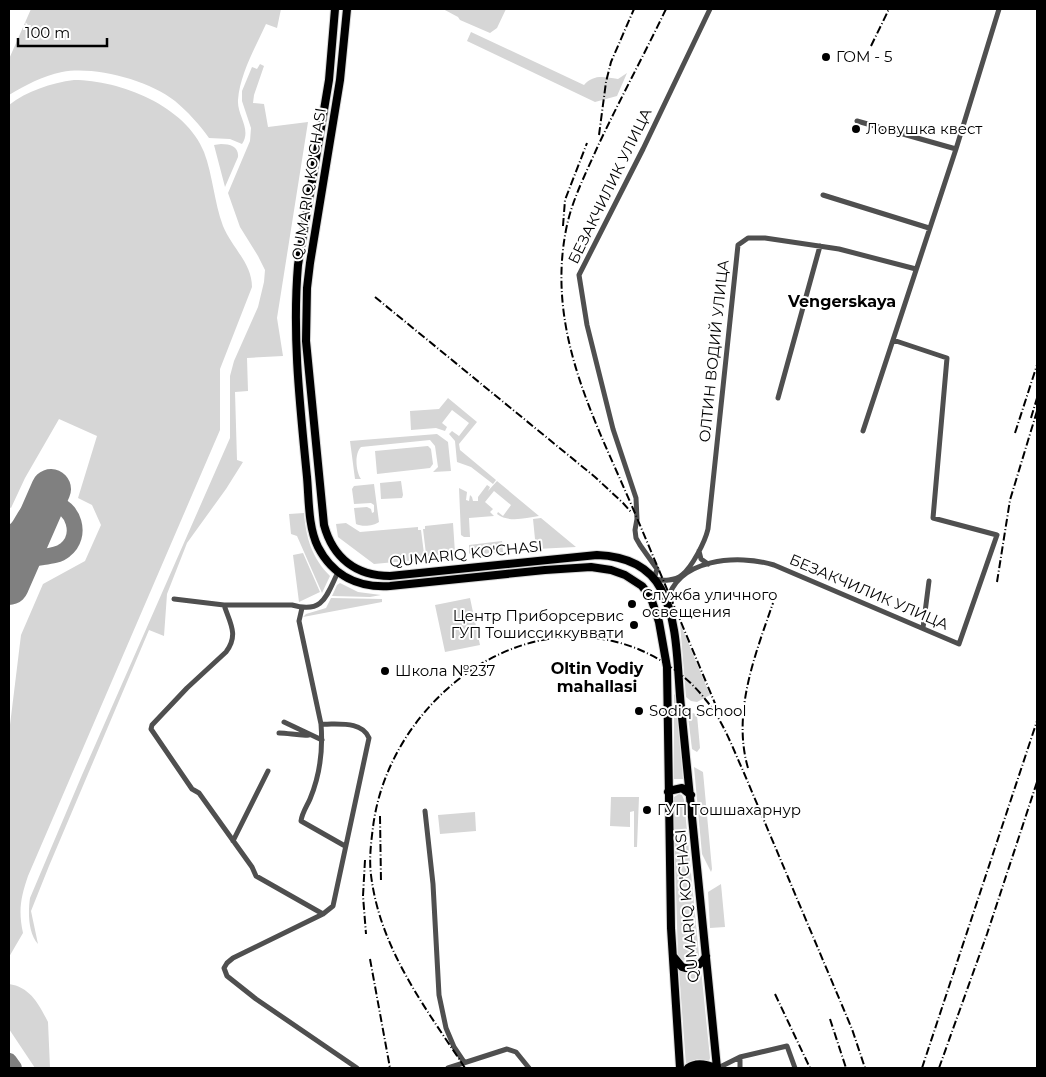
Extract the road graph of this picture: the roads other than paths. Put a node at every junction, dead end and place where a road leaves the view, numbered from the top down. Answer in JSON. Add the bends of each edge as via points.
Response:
{"nodes":[{"id":1,"x":335,"y":9,"type":"edge"},
{"id":2,"x":347,"y":9,"type":"edge"},
{"id":3,"x":710,"y":9,"type":"edge"},
{"id":4,"x":1000,"y":9,"type":"edge"},
{"id":5,"x":323,"y":118,"type":"junction"},
{"id":6,"x":333,"y":119,"type":"junction"},
{"id":7,"x":857,"y":121,"type":"dead end"},
{"id":8,"x":956,"y":149,"type":"junction"},
{"id":9,"x":823,"y":195,"type":"dead end"},
{"id":10,"x":930,"y":228,"type":"junction"},
{"id":11,"x":820,"y":246,"type":"junction"},
{"id":12,"x":916,"y":269,"type":"junction"},
{"id":13,"x":893,"y":340,"type":"junction"},
{"id":14,"x":778,"y":398,"type":"dead end"},
{"id":15,"x":863,"y":431,"type":"dead end"},
{"id":16,"x":314,"y":434,"type":"junction"},
{"id":17,"x":303,"y":435,"type":"junction"},
{"id":18,"x":699,"y":550,"type":"junction"},
{"id":19,"x":708,"y":564,"type":"junction"},
{"id":20,"x":460,"y":569,"type":"junction"},
{"id":21,"x":338,"y":572,"type":"junction"},
{"id":22,"x":682,"y":575,"type":"junction"},
{"id":23,"x":461,"y":579,"type":"junction"},
{"id":24,"x":654,"y":579,"type":"junction"},
{"id":25,"x":929,"y":581,"type":"dead end"},
{"id":26,"x":174,"y":599,"type":"dead end"},
{"id":27,"x":666,"y":602,"type":"junction"},
{"id":28,"x":224,"y":605,"type":"junction"},
{"id":29,"x":302,"y":608,"type":"junction"},
{"id":30,"x":923,"y":628,"type":"junction"},
{"id":31,"x":679,"y":686,"type":"junction"},
{"id":32,"x":668,"y":687,"type":"junction"},
{"id":33,"x":284,"y":722,"type":"dead end"},
{"id":34,"x":321,"y":724,"type":"junction"},
{"id":35,"x":279,"y":733,"type":"dead end"},
{"id":36,"x":310,"y":735,"type":"junction"},
{"id":37,"x":322,"y":740,"type":"junction"},
{"id":38,"x":268,"y":771,"type":"dead end"},
{"id":39,"x":668,"y":792,"type":"junction"},
{"id":40,"x":691,"y":794,"type":"junction"},
{"id":41,"x":425,"y":811,"type":"dead end"},
{"id":42,"x":233,"y":841,"type":"junction"},
{"id":43,"x":345,"y":846,"type":"junction"},
{"id":44,"x":323,"y":914,"type":"junction"},
{"id":45,"x":673,"y":954,"type":"junction"},
{"id":46,"x":706,"y":956,"type":"junction"},
{"id":47,"x":740,"y":1057,"type":"junction"},
{"id":48,"x":734,"y":1061,"type":"junction"},
{"id":49,"x":464,"y":1062,"type":"junction"},
{"id":50,"x":357,"y":1068,"type":"edge"},
{"id":51,"x":448,"y":1068,"type":"edge"},
{"id":52,"x":529,"y":1068,"type":"edge"},
{"id":53,"x":680,"y":1068,"type":"edge"},
{"id":54,"x":688,"y":1068,"type":"edge"},
{"id":55,"x":717,"y":1068,"type":"edge"},
{"id":56,"x":739,"y":1068,"type":"edge"},
{"id":57,"x":795,"y":1068,"type":"edge"}],
"edges":[{"from":1,"to":5,"type":"main road","name":"QUMARIQ KO'CHASI"},
{"from":2,"to":6,"type":"main road","name":"QUMARIQ KO'CHASI"},
{"from":3,"to":24,"type":"street","name":"БЕЗАКЧИЛИК УЛИЦА","via":[[579,275],[589,332],[613,429],[636,498],[636,538],[657,569]]},
{"from":4,"to":8,"type":"street"},
{"from":5,"to":6,"type":"main road"},
{"from":5,"to":17,"type":"main road","name":"QUMARIQ KO'CHASI","via":[[296,289],[296,343]]},
{"from":6,"to":16,"type":"main road","name":"QUMARIQ KO'CHASI","via":[[307,288],[306,341]]},
{"from":7,"to":8,"type":"street"},
{"from":8,"to":10,"type":"street"},
{"from":9,"to":10,"type":"street"},
{"from":10,"to":12,"type":"street"},
{"from":11,"to":12,"type":"street","name":"ОЛТИН ВОДИЙ УЛИЦА"},
{"from":11,"to":14,"type":"street"},
{"from":11,"to":18,"type":"street","name":"ОЛТИН ВОДИЙ УЛИЦА","via":[[752,237],[744,239],[737,248],[711,516]]},
{"from":12,"to":13,"type":"street"},
{"from":13,"to":15,"type":"street"},
{"from":13,"to":30,"type":"street","name":"БЕЗАКЧИЛИК УЛИЦА","via":[[947,358],[933,518],[997,535],[959,644]]},
{"from":16,"to":17,"type":"main road"},
{"from":16,"to":20,"type":"main road","name":"QUMARIQ KO'CHASI","via":[[324,526],[329,541],[342,560],[362,572],[378,576]]},
{"from":17,"to":21,"type":"main road","name":"QUMARIQ KO'CHASI","via":[[314,536],[322,553]]},
{"from":18,"to":19,"type":"street","via":[[701,559]]},
{"from":18,"to":22,"type":"street","name":"ОЛТИН ВОДИЙ УЛИЦА"},
{"from":19,"to":22,"type":"street","name":"БЕЗАКЧИЛИК УЛИЦА"},
{"from":19,"to":30,"type":"street","name":"БЕЗАКЧИЛИК УЛИЦА","via":[[736,559],[761,561]]},
{"from":20,"to":23,"type":"main road"},
{"from":20,"to":24,"type":"main road","name":"QUMARIQ KO'CHASI","via":[[605,555],[633,563]]},
{"from":21,"to":23,"type":"main road","name":"QUMARIQ KO'CHASI","via":[[353,581],[380,586]]},
{"from":21,"to":29,"type":"street","via":[[318,606]]},
{"from":22,"to":24,"type":"street","via":[[669,580]]},
{"from":22,"to":27,"type":"street","name":"ОЛТИН ВОДИЙ УЛИЦА"},
{"from":23,"to":32,"type":"main road","name":"QUMARIQ KO'CHASI","via":[[591,567],[625,574],[642,586],[654,604],[662,635]]},
{"from":24,"to":27,"type":"main road","name":"QUMARIQ KO'CHASI"},
{"from":25,"to":30,"type":"street"},
{"from":26,"to":28,"type":"street"},
{"from":27,"to":31,"type":"main road","name":"QUMARIQ KO'CHASI"},
{"from":28,"to":29,"type":"street","via":[[292,605]]},
{"from":28,"to":42,"type":"street","via":[[234,634],[231,646],[169,706],[151,729]]},
{"from":29,"to":34,"type":"street","via":[[299,621]]},
{"from":31,"to":32,"type":"main road"},
{"from":31,"to":40,"type":"main road","name":"QUMARIQ KO'CHASI"},
{"from":32,"to":39,"type":"main road","name":"QUMARIQ KO'CHASI"},
{"from":33,"to":36,"type":"street"},
{"from":34,"to":37,"type":"street"},
{"from":34,"to":43,"type":"street","via":[[359,727],[369,738]]},
{"from":35,"to":36,"type":"street"},
{"from":36,"to":37,"type":"street"},
{"from":37,"to":43,"type":"street","via":[[315,784],[301,821]]},
{"from":38,"to":42,"type":"street"},
{"from":39,"to":40,"type":"main road","via":[[682,788]]},
{"from":39,"to":45,"type":"main road","name":"QUMARIQ KO'CHASI"},
{"from":40,"to":46,"type":"main road","name":"QUMARIQ KO'CHASI"},
{"from":41,"to":49,"type":"street","via":[[439,995],[446,1028]]},
{"from":42,"to":44,"type":"street","via":[[258,878]]},
{"from":43,"to":44,"type":"street","via":[[333,906]]},
{"from":44,"to":50,"type":"street","via":[[233,958],[224,971],[256,999]]},
{"from":45,"to":46,"type":"main road","via":[[679,965],[688,969],[697,967]]},
{"from":45,"to":53,"type":"main road","name":"QUMARIQ KO'CHASI"},
{"from":46,"to":55,"type":"main road","name":"QUMARIQ KO'CHASI"},
{"from":47,"to":48,"type":"street"},
{"from":47,"to":56,"type":"street"},
{"from":47,"to":57,"type":"street","via":[[787,1046]]},
{"from":48,"to":55,"type":"street"},
{"from":48,"to":56,"type":"street"},
{"from":49,"to":51,"type":"street"},
{"from":49,"to":52,"type":"street","via":[[510,1049]]},
{"from":54,"to":55,"type":"main road","via":[[702,1064]]}]}
